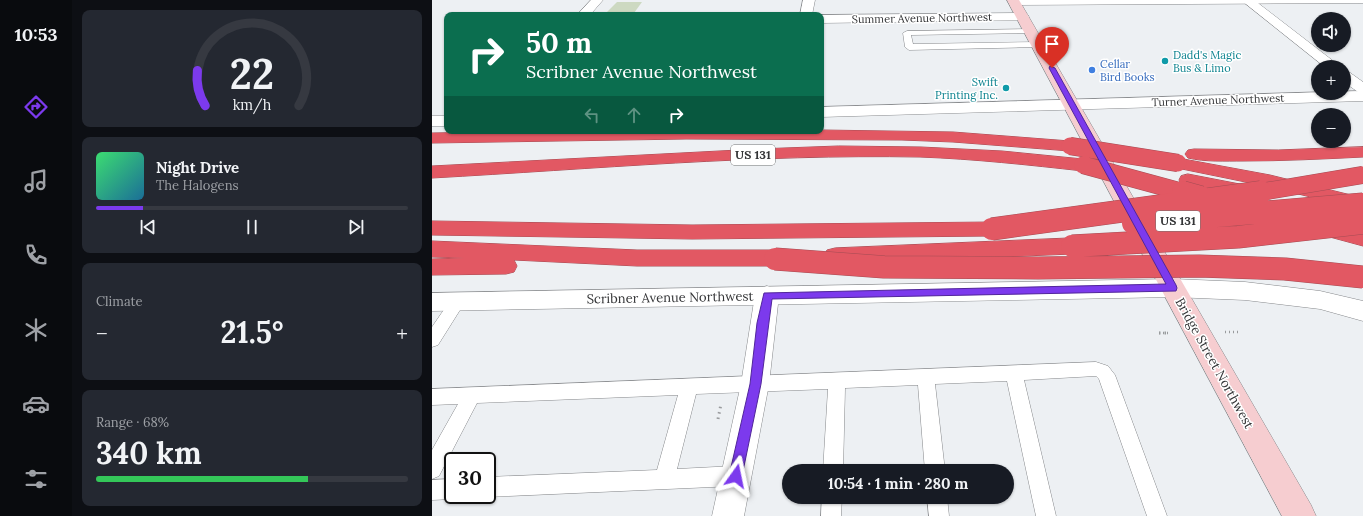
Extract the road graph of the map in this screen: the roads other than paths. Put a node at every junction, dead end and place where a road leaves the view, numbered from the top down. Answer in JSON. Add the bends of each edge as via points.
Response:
{"nodes":[{"id":1,"x":597,"y":0,"type":"edge"},
{"id":2,"x":809,"y":0,"type":"edge"},
{"id":3,"x":1248,"y":0,"type":"edge"},
{"id":4,"x":1342,"y":0,"type":"edge"},
{"id":5,"x":1363,"y":0,"type":"edge"},
{"id":6,"x":1014,"y":1,"type":"edge"},
{"id":7,"x":1086,"y":1,"type":"edge"},
{"id":8,"x":586,"y":12,"type":"edge"},
{"id":9,"x":807,"y":12,"type":"edge"},
{"id":10,"x":1023,"y":17,"type":"junction"},
{"id":11,"x":824,"y":19,"type":"edge"},
{"id":12,"x":1031,"y":31,"type":"junction"},
{"id":13,"x":1039,"y":45,"type":"junction"},
{"id":14,"x":1325,"y":60,"type":"edge"},
{"id":15,"x":1351,"y":80,"type":"edge"},
{"id":16,"x":1363,"y":89,"type":"edge"},
{"id":17,"x":1363,"y":96,"type":"edge"},
{"id":18,"x":1073,"y":105,"type":"junction"},
{"id":19,"x":824,"y":112,"type":"edge"},
{"id":20,"x":432,"y":121,"type":"edge"},
{"id":21,"x":444,"y":121,"type":"edge"},
{"id":22,"x":804,"y":135,"type":"junction"},
{"id":23,"x":432,"y":138,"type":"edge"},
{"id":24,"x":1363,"y":152,"type":"edge"},
{"id":25,"x":432,"y":158,"type":"edge"},
{"id":26,"x":1176,"y":158,"type":"junction"},
{"id":27,"x":1084,"y":165,"type":"junction"},
{"id":28,"x":432,"y":172,"type":"edge"},
{"id":29,"x":1363,"y":175,"type":"edge"},
{"id":30,"x":1363,"y":204,"type":"edge"},
{"id":31,"x":1363,"y":216,"type":"edge"},
{"id":32,"x":1363,"y":222,"type":"edge"},
{"id":33,"x":432,"y":228,"type":"edge"},
{"id":34,"x":992,"y":229,"type":"junction"},
{"id":35,"x":1363,"y":239,"type":"edge"},
{"id":36,"x":432,"y":249,"type":"edge"},
{"id":37,"x":637,"y":258,"type":"junction"},
{"id":38,"x":775,"y":259,"type":"junction"},
{"id":39,"x":432,"y":267,"type":"edge"},
{"id":40,"x":1363,"y":277,"type":"edge"},
{"id":41,"x":1172,"y":288,"type":"junction"},
{"id":42,"x":767,"y":295,"type":"junction"},
{"id":43,"x":432,"y":302,"type":"edge"},
{"id":44,"x":457,"y":302,"type":"junction"},
{"id":45,"x":1363,"y":310,"type":"edge"},
{"id":46,"x":432,"y":340,"type":"edge"},
{"id":47,"x":1014,"y":372,"type":"junction"},
{"id":48,"x":926,"y":377,"type":"junction"},
{"id":49,"x":837,"y":381,"type":"junction"},
{"id":50,"x":755,"y":384,"type":"junction"},
{"id":51,"x":689,"y":387,"type":"junction"},
{"id":52,"x":472,"y":395,"type":"junction"},
{"id":53,"x":432,"y":397,"type":"edge"},
{"id":54,"x":833,"y":464,"type":"edge"},
{"id":55,"x":934,"y":464,"type":"edge"},
{"id":56,"x":432,"y":469,"type":"edge"},
{"id":57,"x":736,"y":476,"type":"junction"},
{"id":58,"x":664,"y":479,"type":"junction"},
{"id":59,"x":496,"y":487,"type":"edge"},
{"id":60,"x":444,"y":489,"type":"edge"},
{"id":61,"x":432,"y":490,"type":"edge"},
{"id":62,"x":832,"y":504,"type":"edge"},
{"id":63,"x":938,"y":504,"type":"edge"},
{"id":64,"x":728,"y":516,"type":"edge"},
{"id":65,"x":831,"y":516,"type":"edge"},
{"id":66,"x":939,"y":516,"type":"edge"},
{"id":67,"x":1046,"y":516,"type":"edge"},
{"id":68,"x":1157,"y":516,"type":"edge"},
{"id":69,"x":1300,"y":516,"type":"edge"}],
"edges":[{"from":1,"to":8,"type":"street"},
{"from":2,"to":9,"type":"street"},
{"from":3,"to":4,"type":"street"},
{"from":3,"to":7,"type":"street"},
{"from":3,"to":14,"type":"street"},
{"from":4,"to":5,"type":"street"},
{"from":6,"to":7,"type":"street"},
{"from":6,"to":10,"type":"main road","name":"Bridge Street Northwest"},
{"from":10,"to":11,"type":"street","name":"Summer Avenue Northwest"},
{"from":10,"to":12,"type":"main road","name":"Bridge Street Northwest"},
{"from":12,"to":13,"type":"main road","name":"Bridge Street Northwest"},
{"from":12,"to":13,"type":"lane","via":[[907,33],[909,47]]},
{"from":13,"to":18,"type":"main road","name":"Bridge Street Northwest"},
{"from":15,"to":16,"type":"street"},
{"from":17,"to":18,"type":"street","name":"Turner Avenue Northwest"},
{"from":18,"to":19,"type":"street","name":"Turner Avenue Northwest"},
{"from":18,"to":41,"type":"main road","name":"Bridge Street Northwest"},
{"from":20,"to":21,"type":"street"},
{"from":22,"to":23,"type":"highway"},
{"from":22,"to":25,"type":"highway","via":[[725,142]]},
{"from":22,"to":26,"type":"highway","bridge":true,"via":[[902,135],[1024,142]]},
{"from":24,"to":26,"type":"highway"},
{"from":26,"to":30,"type":"highway"},
{"from":27,"to":28,"type":"highway","number":"US 131","via":[[930,152],[831,152],[683,157]]},
{"from":27,"to":31,"type":"highway","number":"US 131","bridge":true,"via":[[1188,180]]},
{"from":27,"to":35,"type":"highway","bridge":true},
{"from":29,"to":34,"type":"highway","bridge":true,"via":[[1232,197]]},
{"from":30,"to":34,"type":"highway","number":"US 131","bridge":true,"via":[[1170,221]]},
{"from":32,"to":38,"type":"highway","bridge":true,"via":[[1230,237]]},
{"from":33,"to":34,"type":"highway","number":"US 131","via":[[692,232]]},
{"from":36,"to":37,"type":"highway"},
{"from":37,"to":38,"type":"highway"},
{"from":37,"to":39,"type":"highway","via":[[554,264]]},
{"from":38,"to":40,"type":"highway","bridge":true,"via":[[884,267],[1199,266],[1285,269]]},
{"from":41,"to":42,"type":"street","name":"Scribner Avenue Northwest"},
{"from":41,"to":45,"type":"street","name":"Scribner Avenue Northwest","via":[[1245,291],[1320,300]]},
{"from":41,"to":69,"type":"main road","name":"Bridge Street Northwest"},
{"from":42,"to":44,"type":"street","name":"Scribner Avenue Northwest"},
{"from":42,"to":50,"type":"street"},
{"from":43,"to":44,"type":"street","name":"Scribner Avenue Northwest"},
{"from":44,"to":46,"type":"lane"},
{"from":47,"to":48,"type":"lane"},
{"from":47,"to":67,"type":"lane"},
{"from":47,"to":68,"type":"lane","via":[[1096,369],[1106,375]]},
{"from":48,"to":49,"type":"lane"},
{"from":48,"to":55,"type":"lane"},
{"from":49,"to":50,"type":"lane"},
{"from":49,"to":54,"type":"lane"},
{"from":50,"to":51,"type":"lane"},
{"from":50,"to":57,"type":"street"},
{"from":51,"to":52,"type":"lane"},
{"from":51,"to":58,"type":"lane"},
{"from":52,"to":53,"type":"lane"},
{"from":52,"to":56,"type":"lane"},
{"from":57,"to":58,"type":"lane"},
{"from":57,"to":64,"type":"street"},
{"from":58,"to":59,"type":"lane"},
{"from":60,"to":61,"type":"lane"},
{"from":62,"to":65,"type":"lane"},
{"from":63,"to":66,"type":"lane"}]}
